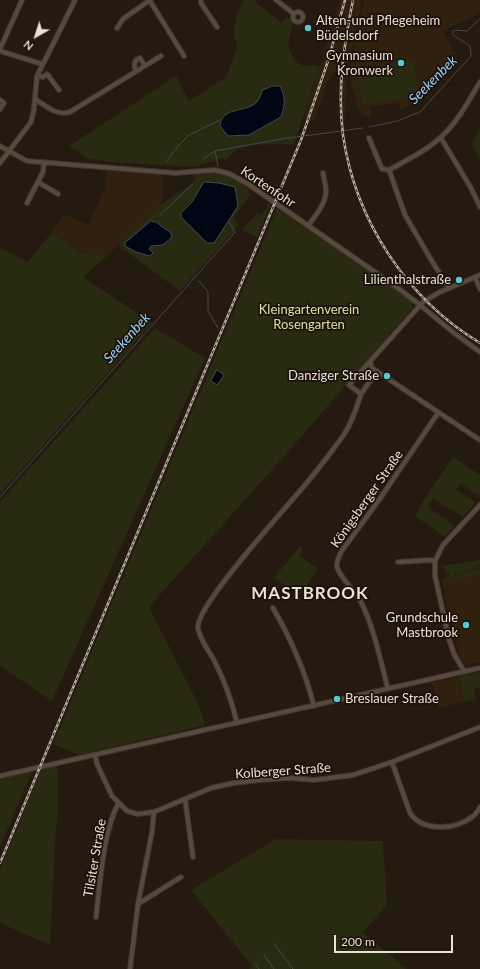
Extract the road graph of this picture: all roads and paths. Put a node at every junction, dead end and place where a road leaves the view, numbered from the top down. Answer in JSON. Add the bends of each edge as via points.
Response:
{"nodes":[{"id":1,"x":22,"y":0,"type":"edge"},
{"id":2,"x":75,"y":0,"type":"edge"},
{"id":3,"x":150,"y":0,"type":"edge"},
{"id":4,"x":202,"y":0,"type":"edge"},
{"id":5,"x":276,"y":0,"type":"edge"},
{"id":6,"x":294,"y":14,"type":"dead end"},
{"id":7,"x":217,"y":27,"type":"dead end"},
{"id":8,"x":117,"y":28,"type":"dead end"},
{"id":9,"x":0,"y":50,"type":"edge"},
{"id":10,"x":161,"y":56,"type":"dead end"},
{"id":11,"x":184,"y":56,"type":"dead end"},
{"id":12,"x":42,"y":64,"type":"junction"},
{"id":13,"x":145,"y":66,"type":"junction"},
{"id":14,"x":136,"y":72,"type":"junction"},
{"id":15,"x":36,"y":76,"type":"junction"},
{"id":16,"x":480,"y":82,"type":"edge"},
{"id":17,"x":59,"y":90,"type":"dead end"},
{"id":18,"x":35,"y":98,"type":"junction"},
{"id":19,"x":0,"y":100,"type":"edge"},
{"id":20,"x":0,"y":109,"type":"edge"},
{"id":21,"x":369,"y":138,"type":"dead end"},
{"id":22,"x":441,"y":138,"type":"junction"},
{"id":23,"x":0,"y":146,"type":"edge"},
{"id":24,"x":10,"y":151,"type":"junction"},
{"id":25,"x":0,"y":163,"type":"edge"},
{"id":26,"x":44,"y":163,"type":"junction"},
{"id":27,"x":389,"y":170,"type":"junction"},
{"id":28,"x":323,"y":173,"type":"dead end"},
{"id":29,"x":38,"y":182,"type":"junction"},
{"id":30,"x":58,"y":194,"type":"dead end"},
{"id":31,"x":27,"y":203,"type":"dead end"},
{"id":32,"x":480,"y":207,"type":"edge"},
{"id":33,"x":308,"y":226,"type":"junction"},
{"id":34,"x":480,"y":275,"type":"edge"},
{"id":35,"x":475,"y":277,"type":"junction"},
{"id":36,"x":449,"y":288,"type":"junction"},
{"id":37,"x":480,"y":289,"type":"edge"},
{"id":38,"x":420,"y":305,"type":"junction"},
{"id":39,"x":480,"y":352,"type":"edge"},
{"id":40,"x":370,"y":362,"type":"junction"},
{"id":41,"x":377,"y":371,"type":"junction"},
{"id":42,"x":361,"y":394,"type":"junction"},
{"id":43,"x":438,"y":413,"type":"junction"},
{"id":44,"x":480,"y":440,"type":"edge"},
{"id":45,"x":480,"y":505,"type":"edge"},
{"id":46,"x":435,"y":561,"type":"junction"},
{"id":47,"x":398,"y":562,"type":"dead end"},
{"id":48,"x":273,"y":608,"type":"dead end"},
{"id":49,"x":480,"y":668,"type":"edge"},
{"id":50,"x":464,"y":671,"type":"junction"},
{"id":51,"x":388,"y":688,"type":"junction"},
{"id":52,"x":314,"y":706,"type":"junction"},
{"id":53,"x":237,"y":723,"type":"junction"},
{"id":54,"x":480,"y":727,"type":"edge"},
{"id":55,"x":95,"y":755,"type":"junction"},
{"id":56,"x":392,"y":762,"type":"junction"},
{"id":57,"x":0,"y":776,"type":"edge"},
{"id":58,"x":185,"y":799,"type":"junction"},
{"id":59,"x":118,"y":804,"type":"junction"},
{"id":60,"x":480,"y":807,"type":"edge"},
{"id":61,"x":154,"y":812,"type":"junction"},
{"id":62,"x":192,"y":857,"type":"dead end"},
{"id":63,"x":181,"y":877,"type":"dead end"},
{"id":64,"x":138,"y":904,"type":"junction"},
{"id":65,"x":96,"y":917,"type":"dead end"},
{"id":66,"x":130,"y":969,"type":"edge"}],
"edges":[{"from":1,"to":9,"type":"street"},
{"from":2,"to":12,"type":"street"},
{"from":3,"to":8,"type":"street","via":[[123,19]]},
{"from":3,"to":11,"type":"street"},
{"from":4,"to":7,"type":"street","via":[[201,3]]},
{"from":5,"to":6,"type":"street"},
{"from":9,"to":12,"type":"street"},
{"from":10,"to":13,"type":"street"},
{"from":12,"to":15,"type":"street"},
{"from":13,"to":14,"type":"street"},
{"from":13,"to":14,"type":"street","via":[[140,58],[137,59],[134,66]]},
{"from":14,"to":18,"type":"street","via":[[64,114],[52,110]]},
{"from":15,"to":17,"type":"street","via":[[44,77],[47,74]]},
{"from":15,"to":18,"type":"street"},
{"from":16,"to":22,"type":"street","via":[[455,122]]},
{"from":18,"to":24,"type":"street","via":[[31,122]]},
{"from":19,"to":20,"type":"street","via":[[4,103]]},
{"from":21,"to":27,"type":"street","via":[[382,168]]},
{"from":22,"to":27,"type":"street"},
{"from":22,"to":32,"type":"street"},
{"from":23,"to":24,"type":"street","name":"Kortenfohr"},
{"from":24,"to":25,"type":"street"},
{"from":24,"to":26,"type":"street","name":"Kortenfohr","via":[[27,161]]},
{"from":26,"to":29,"type":"street"},
{"from":26,"to":33,"type":"street","name":"Kortenfohr","via":[[175,173],[221,171],[238,178]]},
{"from":27,"to":36,"type":"street","via":[[405,215]]},
{"from":28,"to":33,"type":"street","via":[[326,191],[324,200]]},
{"from":29,"to":30,"type":"street"},
{"from":29,"to":31,"type":"street"},
{"from":33,"to":38,"type":"street","name":"Kortenfohr"},
{"from":34,"to":35,"type":"street"},
{"from":35,"to":36,"type":"street"},
{"from":35,"to":37,"type":"street"},
{"from":36,"to":38,"type":"street"},
{"from":38,"to":39,"type":"street","name":"Kortenfohr"},
{"from":38,"to":40,"type":"street"},
{"from":40,"to":41,"type":"street","via":[[372,368]]},
{"from":40,"to":42,"type":"street","via":[[349,385]]},
{"from":41,"to":42,"type":"street"},
{"from":41,"to":43,"type":"street"},
{"from":42,"to":53,"type":"street","via":[[343,436],[228,576],[198,621],[198,630],[228,691]]},
{"from":43,"to":44,"type":"street"},
{"from":43,"to":51,"type":"street","name":"Königsberger Straße","via":[[337,560],[341,574],[360,600],[368,619]]},
{"from":45,"to":46,"type":"street","via":[[443,545]]},
{"from":46,"to":47,"type":"street"},
{"from":46,"to":50,"type":"street","via":[[435,576],[449,639]]},
{"from":48,"to":52,"type":"street","via":[[300,664]]},
{"from":49,"to":50,"type":"street"},
{"from":50,"to":51,"type":"street"},
{"from":51,"to":52,"type":"street"},
{"from":52,"to":53,"type":"street"},
{"from":53,"to":55,"type":"street"},
{"from":54,"to":56,"type":"street","name":"Kolberger Straße"},
{"from":55,"to":57,"type":"street"},
{"from":55,"to":59,"type":"street","name":"Kolberger Straße","via":[[106,785]]},
{"from":56,"to":58,"type":"street","name":"Kolberger Straße","via":[[353,775],[314,780],[290,778],[211,788]]},
{"from":56,"to":60,"type":"street","via":[[410,813],[420,823],[430,826],[453,825],[473,816]]},
{"from":58,"to":61,"type":"street","name":"Kolberger Straße"},
{"from":58,"to":62,"type":"street"},
{"from":59,"to":61,"type":"street","name":"Kolberger Straße","via":[[127,811],[137,814]]},
{"from":59,"to":65,"type":"street","name":"Tilsiter Straße","via":[[106,840]]},
{"from":61,"to":64,"type":"street"},
{"from":63,"to":64,"type":"street"},
{"from":64,"to":66,"type":"street"}]}
